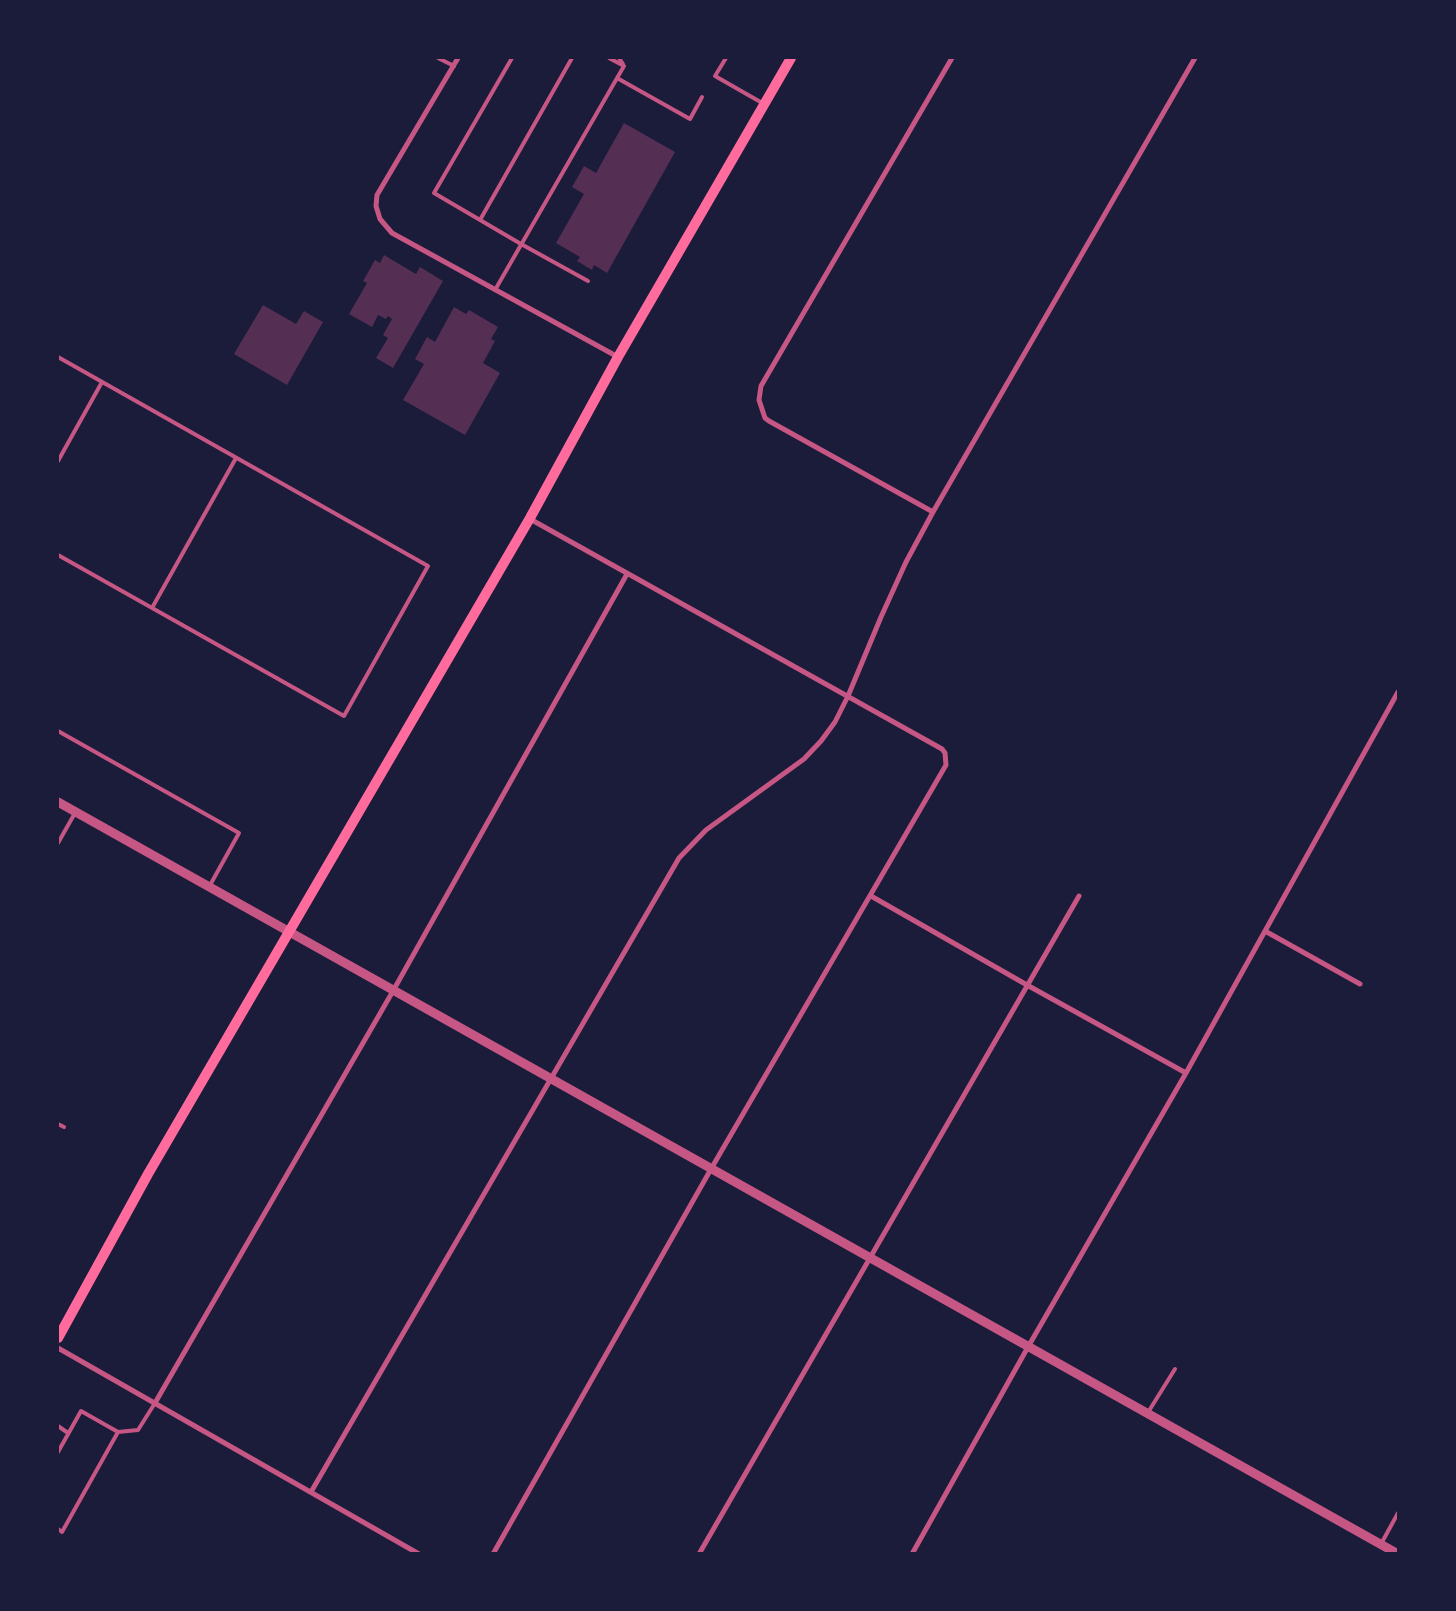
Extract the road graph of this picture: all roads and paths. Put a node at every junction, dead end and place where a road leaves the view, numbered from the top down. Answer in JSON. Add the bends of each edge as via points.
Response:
{"nodes":[{"id":1,"x":438,"y":58,"type":"edge"},
{"id":2,"x":458,"y":58,"type":"edge"},
{"id":3,"x":512,"y":58,"type":"edge"},
{"id":4,"x":572,"y":58,"type":"edge"},
{"id":5,"x":609,"y":58,"type":"edge"},
{"id":6,"x":619,"y":58,"type":"edge"},
{"id":7,"x":726,"y":58,"type":"edge"},
{"id":8,"x":791,"y":58,"type":"edge"},
{"id":9,"x":952,"y":58,"type":"edge"},
{"id":10,"x":1195,"y":58,"type":"edge"},
{"id":11,"x":454,"y":66,"type":"junction"},
{"id":12,"x":624,"y":66,"type":"junction"},
{"id":13,"x":617,"y":78,"type":"junction"},
{"id":14,"x":702,"y":97,"type":"dead end"},
{"id":15,"x":764,"y":104,"type":"junction"},
{"id":16,"x":480,"y":220,"type":"junction"},
{"id":17,"x":521,"y":244,"type":"junction"},
{"id":18,"x":588,"y":281,"type":"dead end"},
{"id":19,"x":495,"y":290,"type":"junction"},
{"id":20,"x":58,"y":357,"type":"edge"},
{"id":21,"x":618,"y":357,"type":"junction"},
{"id":22,"x":102,"y":382,"type":"junction"},
{"id":23,"x":236,"y":458,"type":"junction"},
{"id":24,"x":58,"y":461,"type":"edge"},
{"id":25,"x":933,"y":512,"type":"junction"},
{"id":26,"x":530,"y":518,"type":"junction"},
{"id":27,"x":58,"y":555,"type":"edge"},
{"id":28,"x":627,"y":574,"type":"junction"},
{"id":29,"x":152,"y":608,"type":"junction"},
{"id":30,"x":1398,"y":692,"type":"edge"},
{"id":31,"x":848,"y":696,"type":"junction"},
{"id":32,"x":58,"y":731,"type":"edge"},
{"id":33,"x":58,"y":802,"type":"edge"},
{"id":34,"x":75,"y":812,"type":"junction"},
{"id":35,"x":58,"y":843,"type":"edge"},
{"id":36,"x":209,"y":887,"type":"junction"},
{"id":37,"x":871,"y":896,"type":"junction"},
{"id":38,"x":1079,"y":896,"type":"dead end"},
{"id":39,"x":1265,"y":931,"type":"junction"},
{"id":40,"x":290,"y":932,"type":"junction"},
{"id":41,"x":1360,"y":984,"type":"dead end"},
{"id":42,"x":1027,"y":986,"type":"junction"},
{"id":43,"x":393,"y":991,"type":"junction"},
{"id":44,"x":1186,"y":1073,"type":"junction"},
{"id":45,"x":550,"y":1078,"type":"junction"},
{"id":46,"x":58,"y":1124,"type":"edge"},
{"id":47,"x":64,"y":1127,"type":"dead end"},
{"id":48,"x":711,"y":1169,"type":"junction"},
{"id":49,"x":870,"y":1258,"type":"junction"},
{"id":50,"x":58,"y":1338,"type":"edge"},
{"id":51,"x":1028,"y":1347,"type":"junction"},
{"id":52,"x":58,"y":1348,"type":"edge"},
{"id":53,"x":1175,"y":1369,"type":"dead end"},
{"id":54,"x":155,"y":1403,"type":"junction"},
{"id":55,"x":1147,"y":1414,"type":"junction"},
{"id":56,"x":58,"y":1426,"type":"edge"},
{"id":57,"x":118,"y":1432,"type":"junction"},
{"id":58,"x":68,"y":1433,"type":"junction"},
{"id":59,"x":58,"y":1452,"type":"edge"},
{"id":60,"x":311,"y":1492,"type":"junction"},
{"id":61,"x":1398,"y":1513,"type":"edge"},
{"id":62,"x":58,"y":1529,"type":"edge"},
{"id":63,"x":1381,"y":1544,"type":"junction"},
{"id":64,"x":419,"y":1554,"type":"edge"},
{"id":65,"x":494,"y":1554,"type":"edge"},
{"id":66,"x":699,"y":1554,"type":"edge"},
{"id":67,"x":912,"y":1554,"type":"edge"},
{"id":68,"x":1398,"y":1554,"type":"edge"}],
"edges":[{"from":1,"to":11,"type":"lane"},
{"from":2,"to":11,"type":"street"},
{"from":3,"to":16,"type":"lane","via":[[434,193]]},
{"from":4,"to":16,"type":"lane"},
{"from":5,"to":12,"type":"lane"},
{"from":6,"to":12,"type":"lane"},
{"from":7,"to":15,"type":"lane","via":[[715,76]]},
{"from":8,"to":15,"type":"main road"},
{"from":9,"to":25,"type":"street","via":[[761,386],[759,400],[769,421]]},
{"from":10,"to":25,"type":"street"},
{"from":11,"to":19,"type":"street","via":[[377,195],[376,206],[380,219],[392,233]]},
{"from":12,"to":13,"type":"lane"},
{"from":13,"to":14,"type":"lane","via":[[690,119]]},
{"from":13,"to":17,"type":"lane"},
{"from":15,"to":21,"type":"main road"},
{"from":16,"to":17,"type":"lane"},
{"from":17,"to":18,"type":"lane"},
{"from":17,"to":19,"type":"lane"},
{"from":19,"to":21,"type":"street"},
{"from":20,"to":22,"type":"lane"},
{"from":21,"to":26,"type":"main road"},
{"from":22,"to":23,"type":"lane"},
{"from":22,"to":24,"type":"lane"},
{"from":23,"to":29,"type":"lane"},
{"from":23,"to":29,"type":"lane","via":[[428,566],[344,716]]},
{"from":25,"to":31,"type":"street","via":[[880,617]]},
{"from":26,"to":28,"type":"street"},
{"from":26,"to":40,"type":"main road"},
{"from":27,"to":29,"type":"lane"},
{"from":28,"to":31,"type":"street"},
{"from":28,"to":43,"type":"street"},
{"from":30,"to":39,"type":"street"},
{"from":31,"to":37,"type":"street","via":[[945,752],[946,765]]},
{"from":31,"to":45,"type":"street","via":[[835,722],[804,758],[706,830],[679,858]]},
{"from":32,"to":36,"type":"lane","via":[[239,833]]},
{"from":33,"to":34,"type":"street"},
{"from":34,"to":35,"type":"lane"},
{"from":34,"to":36,"type":"street"},
{"from":36,"to":40,"type":"street"},
{"from":37,"to":42,"type":"street"},
{"from":37,"to":48,"type":"street"},
{"from":38,"to":42,"type":"street"},
{"from":39,"to":41,"type":"street"},
{"from":39,"to":44,"type":"street"},
{"from":40,"to":43,"type":"street"},
{"from":40,"to":50,"type":"main road","via":[[148,1174]]},
{"from":42,"to":44,"type":"street"},
{"from":42,"to":49,"type":"street"},
{"from":43,"to":45,"type":"street"},
{"from":43,"to":54,"type":"street"},
{"from":44,"to":51,"type":"street"},
{"from":45,"to":48,"type":"street"},
{"from":45,"to":60,"type":"street"},
{"from":46,"to":47,"type":"lane"},
{"from":48,"to":49,"type":"street"},
{"from":48,"to":65,"type":"street"},
{"from":49,"to":51,"type":"street"},
{"from":49,"to":66,"type":"street"},
{"from":51,"to":55,"type":"street"},
{"from":51,"to":67,"type":"street"},
{"from":52,"to":54,"type":"street"},
{"from":53,"to":55,"type":"lane"},
{"from":54,"to":57,"type":"lane","via":[[138,1430]]},
{"from":54,"to":60,"type":"street"},
{"from":55,"to":63,"type":"street"},
{"from":56,"to":58,"type":"lane"},
{"from":57,"to":58,"type":"lane","via":[[81,1411]]},
{"from":57,"to":62,"type":"lane","via":[[62,1532]]},
{"from":58,"to":59,"type":"lane"},
{"from":60,"to":64,"type":"street"},
{"from":61,"to":63,"type":"lane"},
{"from":63,"to":68,"type":"street"}]}
